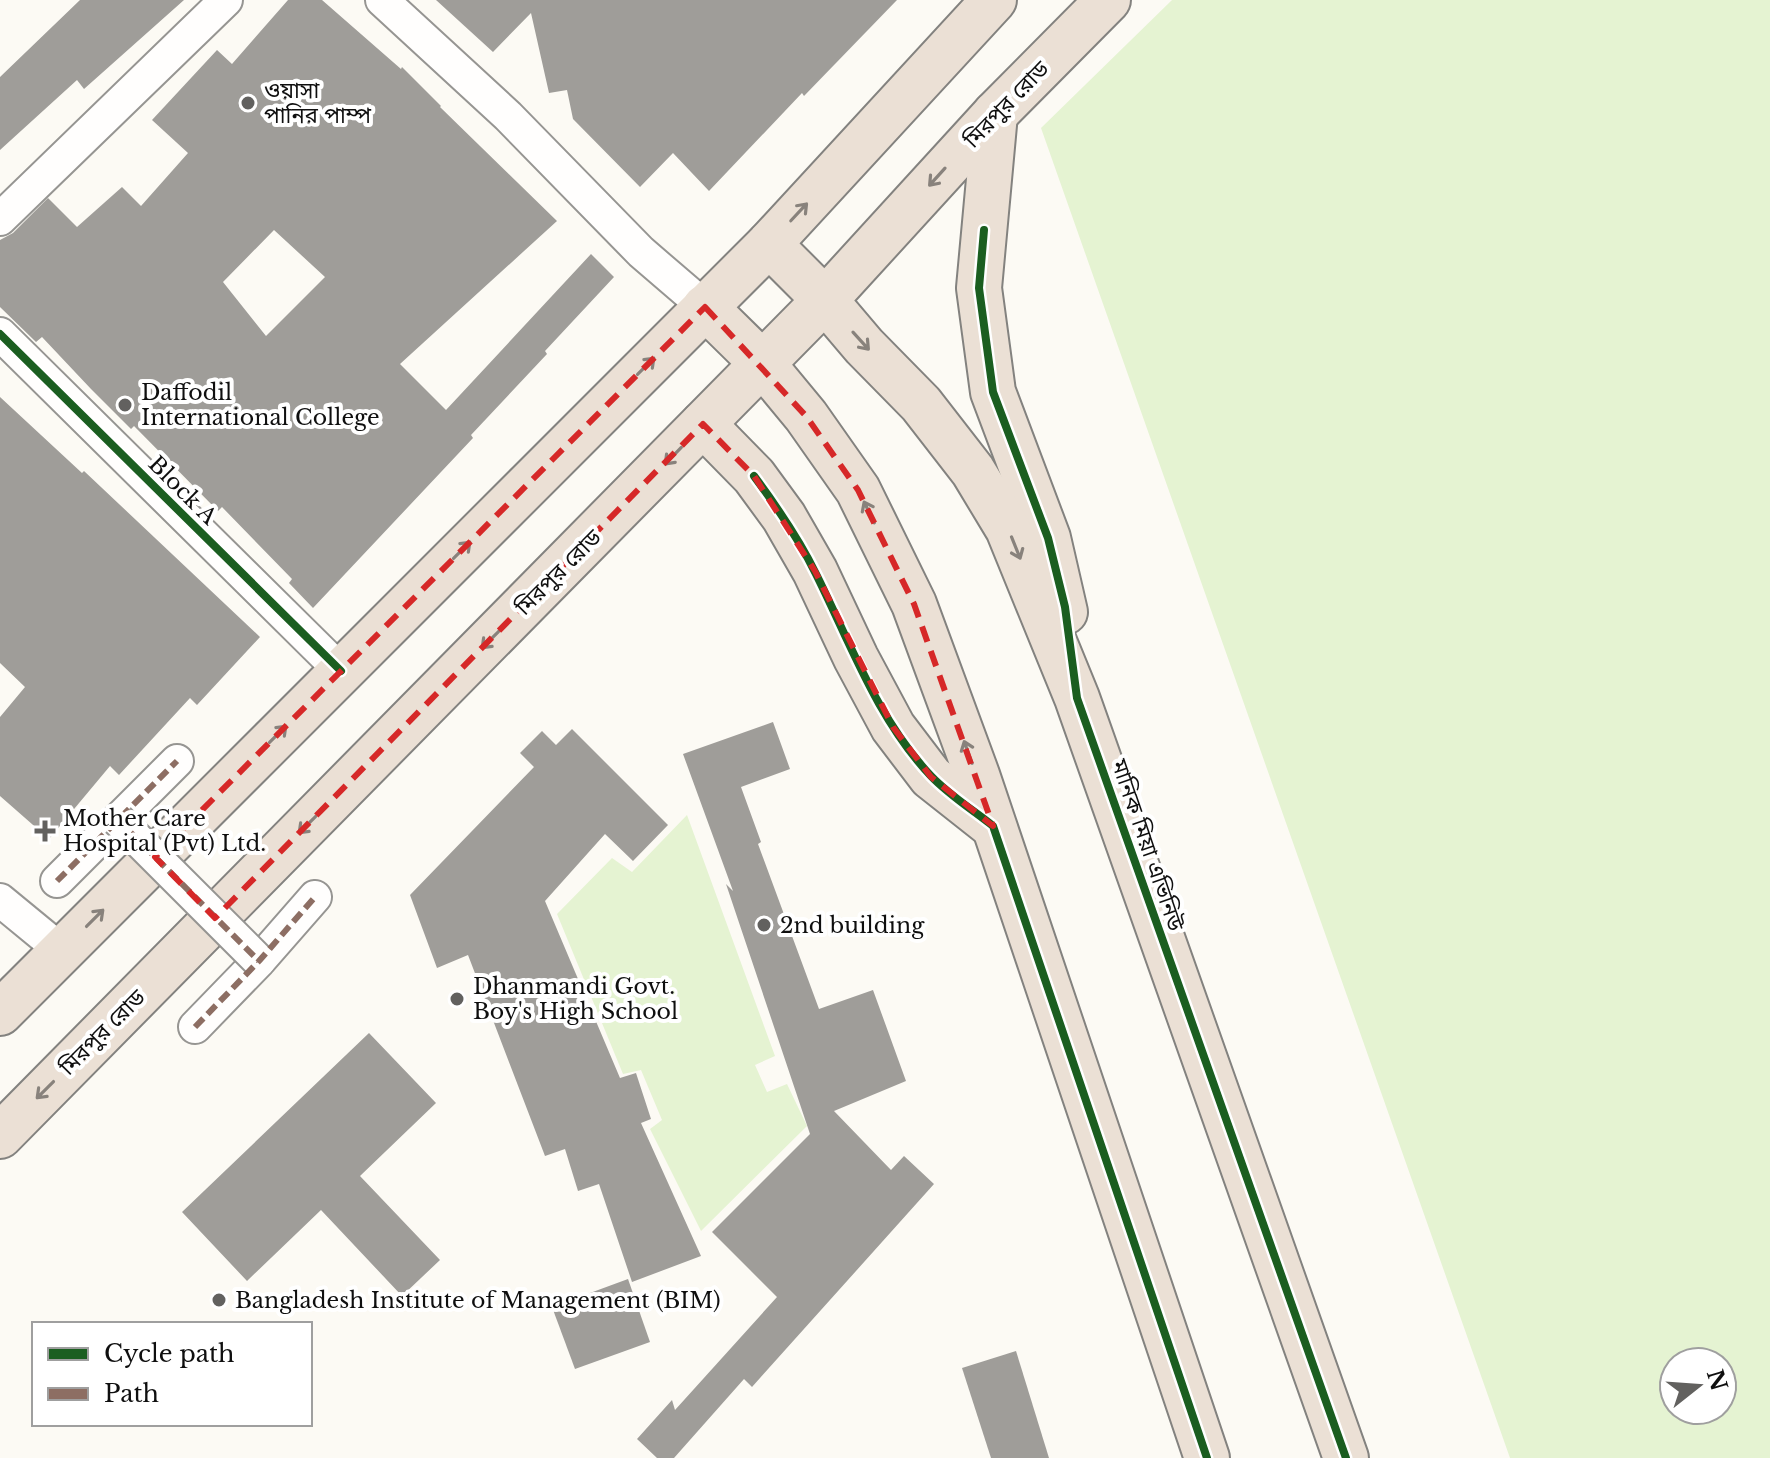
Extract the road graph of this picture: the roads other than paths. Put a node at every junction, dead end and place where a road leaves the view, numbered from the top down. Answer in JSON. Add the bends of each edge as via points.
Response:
{"nodes":[{"id":1,"x":226,"y":0,"type":"edge"},
{"id":2,"x":382,"y":0,"type":"edge"},
{"id":3,"x":1108,"y":0,"type":"edge"},
{"id":4,"x":977,"y":6,"type":"edge"},
{"id":5,"x":995,"y":114,"type":"junction"},
{"id":6,"x":0,"y":219,"type":"edge"},
{"id":7,"x":769,"y":244,"type":"junction"},
{"id":8,"x":825,"y":300,"type":"junction"},
{"id":9,"x":705,"y":307,"type":"junction"},
{"id":10,"x":0,"y":334,"type":"edge"},
{"id":11,"x":763,"y":364,"type":"junction"},
{"id":12,"x":703,"y":424,"type":"junction"},
{"id":13,"x":341,"y":671,"type":"junction"},
{"id":14,"x":1077,"y":698,"type":"junction"},
{"id":15,"x":177,"y":761,"type":"dead end"},
{"id":16,"x":118,"y":820,"type":"junction"},
{"id":17,"x":993,"y":826,"type":"junction"},
{"id":18,"x":57,"y":881,"type":"dead end"},
{"id":19,"x":315,"y":897,"type":"dead end"},
{"id":20,"x":0,"y":900,"type":"edge"},
{"id":21,"x":62,"y":951,"type":"junction"},
{"id":22,"x":259,"y":961,"type":"junction"},
{"id":23,"x":0,"y":1013,"type":"edge"},
{"id":24,"x":195,"y":1027,"type":"dead end"},
{"id":25,"x":0,"y":1136,"type":"edge"},
{"id":26,"x":1207,"y":1458,"type":"edge"},
{"id":27,"x":1346,"y":1458,"type":"edge"}],
"edges":[{"from":1,"to":6,"type":"street"},
{"from":2,"to":9,"type":"street","via":[[508,116],[641,252]]},
{"from":3,"to":5,"type":"highway","name":"মিরপুর রোড"},
{"from":7,"to":4,"type":"highway","one_way":true,"via":[[910,93]]},
{"from":5,"to":8,"type":"highway","name":"মিরপুর রোড","one_way":true},
{"from":5,"to":14,"type":"highway","name":"মানিক মিয়া এভিনিউ","via":[[979,288],[993,392],[1048,538],[1065,607]]},
{"from":7,"to":8,"type":"highway","name":"মানিক মিয়া এভিনিউ"},
{"from":7,"to":9,"type":"highway"},
{"from":8,"to":11,"type":"highway","name":"মিরপুর রোড"},
{"from":8,"to":14,"type":"highway","name":"মানিক মিয়া এভিনিউ","one_way":true,"via":[[921,404],[973,471],[1008,529]]},
{"from":9,"to":11,"type":"highway"},
{"from":13,"to":9,"type":"highway","one_way":true},
{"from":10,"to":13,"type":"street","name":"Block A"},
{"from":11,"to":12,"type":"highway","name":"মিরপুর রোড"},
{"from":17,"to":11,"type":"highway","one_way":true,"via":[[914,604],[872,518],[806,416]]},
{"from":12,"to":17,"type":"highway","via":[[754,476],[784,517],[893,727],[931,777]]},
{"from":12,"to":25,"type":"highway","name":"মিরপুর রোড","one_way":true},
{"from":21,"to":13,"type":"highway","one_way":true},
{"from":14,"to":27,"type":"highway","name":"মানিক মিয়া এভিনিউ"},
{"from":15,"to":16,"type":"street"},
{"from":16,"to":18,"type":"street"},
{"from":16,"to":22,"type":"street","bridge":true},
{"from":17,"to":26,"type":"highway"},
{"from":19,"to":22,"type":"street"},
{"from":20,"to":21,"type":"street"},
{"from":21,"to":23,"type":"highway"},
{"from":22,"to":24,"type":"street"}]}
